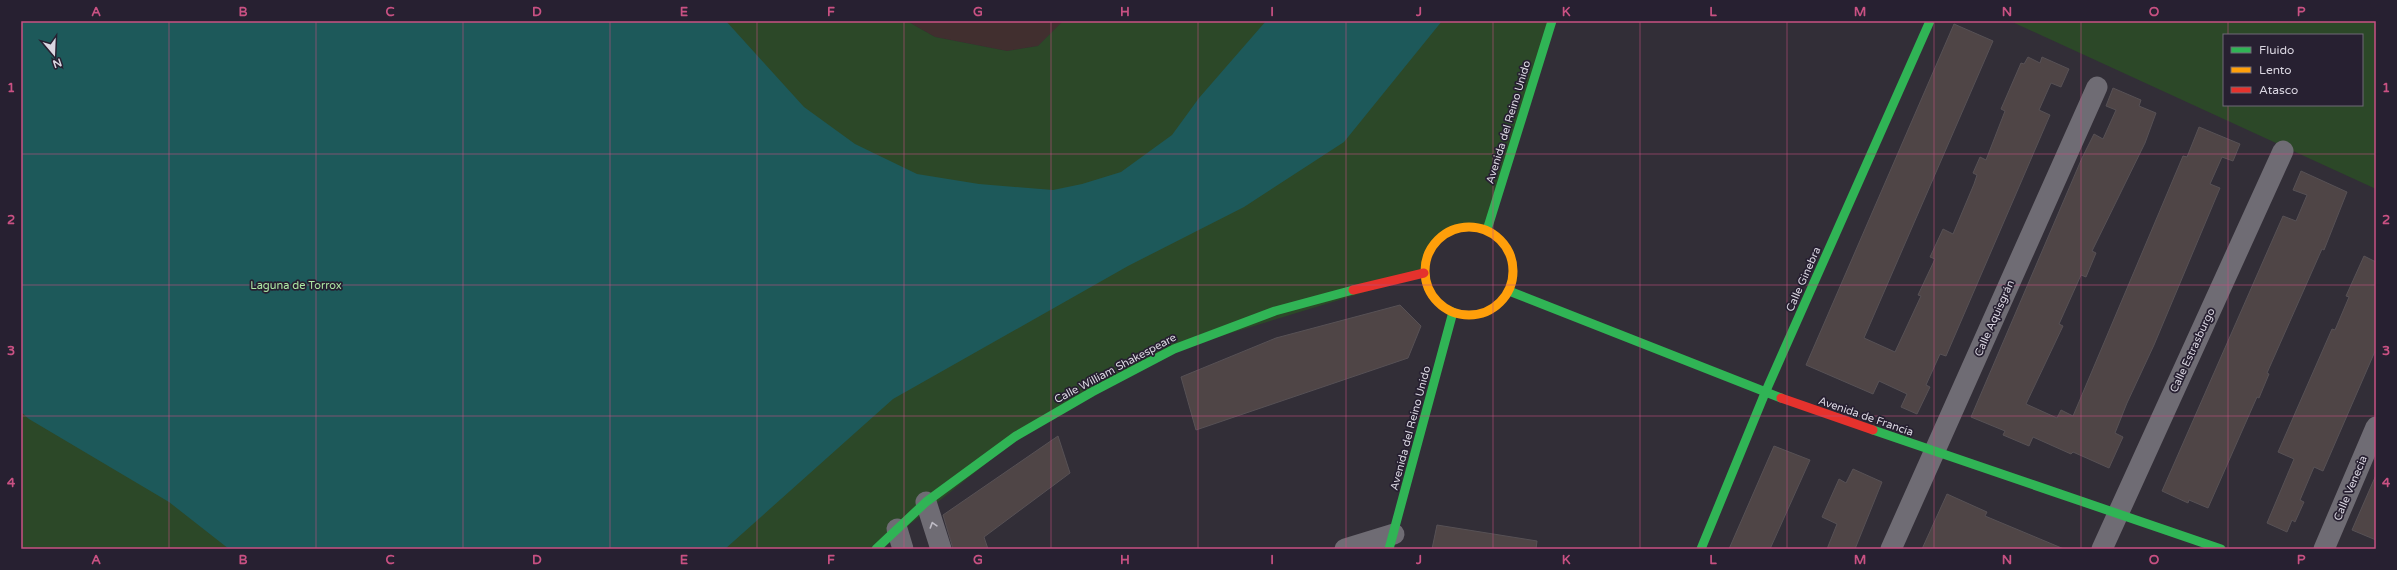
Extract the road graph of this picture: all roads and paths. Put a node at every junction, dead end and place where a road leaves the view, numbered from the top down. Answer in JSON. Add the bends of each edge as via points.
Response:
{"nodes":[{"id":1,"x":1552,"y":21,"type":"edge"},
{"id":2,"x":1930,"y":21,"type":"edge"},
{"id":3,"x":2097,"y":87,"type":"dead end"},
{"id":4,"x":2283,"y":151,"type":"dead end"},
{"id":5,"x":1487,"y":230,"type":"junction"},
{"id":6,"x":1424,"y":273,"type":"junction"},
{"id":7,"x":1509,"y":290,"type":"junction"},
{"id":8,"x":1453,"y":312,"type":"junction"},
{"id":9,"x":1765,"y":393,"type":"junction"},
{"id":10,"x":2376,"y":427,"type":"edge"},
{"id":11,"x":1934,"y":452,"type":"junction"},
{"id":12,"x":926,"y":502,"type":"junction"},
{"id":13,"x":2118,"y":512,"type":"junction"},
{"id":14,"x":896,"y":529,"type":"junction"},
{"id":15,"x":1392,"y":541,"type":"edge"},
{"id":16,"x":876,"y":549,"type":"edge"},
{"id":17,"x":903,"y":549,"type":"edge"},
{"id":18,"x":941,"y":549,"type":"edge"},
{"id":19,"x":1345,"y":549,"type":"edge"},
{"id":20,"x":1701,"y":549,"type":"edge"},
{"id":21,"x":1891,"y":549,"type":"edge"},
{"id":22,"x":2102,"y":549,"type":"edge"},
{"id":23,"x":2221,"y":549,"type":"edge"},
{"id":24,"x":2324,"y":549,"type":"edge"}],
"edges":[{"from":1,"to":5,"type":"street","name":"Avenida del Reino Unido"},
{"from":2,"to":9,"type":"street","name":"Calle Ginebra"},
{"from":3,"to":11,"type":"street","name":"Calle Aquisgrán"},
{"from":4,"to":13,"type":"street","name":"Calle Estrasburgo"},
{"from":5,"to":6,"type":"street","via":[[1472,226],[1457,228],[1443,234],[1433,244],[1426,258]]},
{"from":5,"to":7,"type":"street","via":[[1499,238],[1510,256],[1513,276]]},
{"from":6,"to":8,"type":"street","via":[[1433,297]]},
{"from":6,"to":12,"type":"street","name":"Calle William Shakespeare","via":[[1396,278],[1275,311],[1174,349],[1016,436]]},
{"from":7,"to":8,"type":"street","via":[[1491,309],[1479,314]]},
{"from":7,"to":9,"type":"street","name":"Avenida de Francia"},
{"from":8,"to":15,"type":"street","name":"Avenida del Reino Unido"},
{"from":9,"to":11,"type":"street","name":"Avenida de Francia"},
{"from":9,"to":20,"type":"street","name":"Calle Ginebra"},
{"from":10,"to":24,"type":"street","name":"Calle Venecia"},
{"from":11,"to":13,"type":"street","name":"Avenida de Francia"},
{"from":11,"to":21,"type":"street","name":"Calle Aquisgrán"},
{"from":12,"to":14,"type":"street","name":"Calle William Shakespeare"},
{"from":18,"to":12,"type":"street","one_way":true},
{"from":13,"to":22,"type":"street","name":"Calle Estrasburgo"},
{"from":13,"to":23,"type":"street","name":"Avenida de Francia"},
{"from":14,"to":16,"type":"street","name":"Calle William Shakespeare"},
{"from":14,"to":17,"type":"street"},
{"from":15,"to":19,"type":"street"}]}
